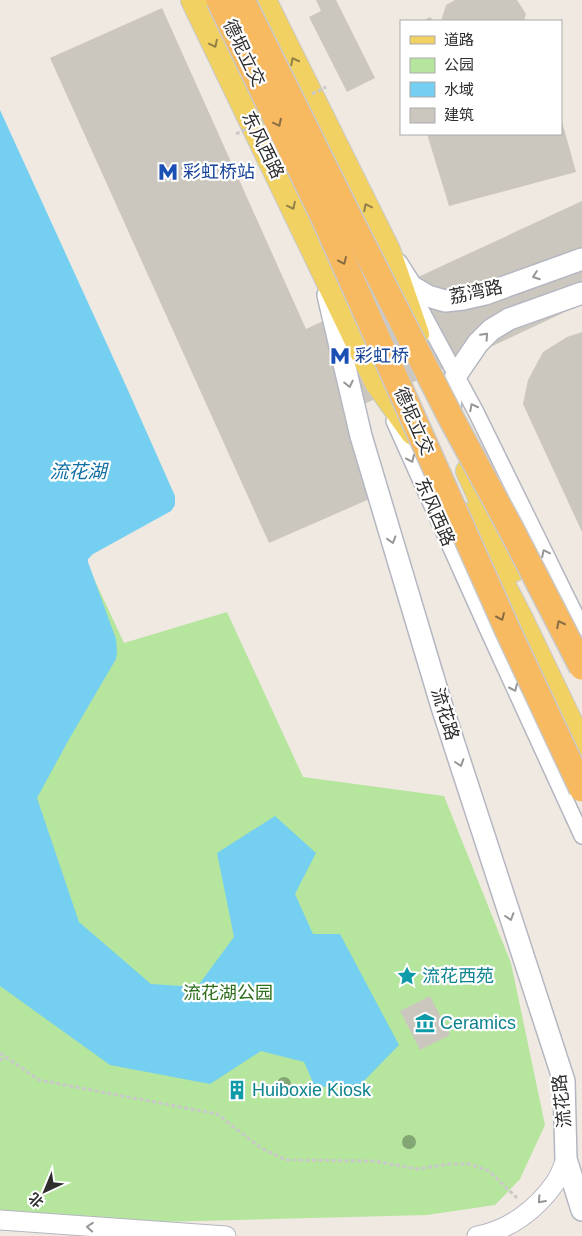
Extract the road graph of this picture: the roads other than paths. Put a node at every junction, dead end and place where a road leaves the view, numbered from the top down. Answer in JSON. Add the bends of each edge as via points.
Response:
{"nodes":[{"id":1,"x":193,"y":0,"type":"edge"},
{"id":2,"x":219,"y":0,"type":"edge"},
{"id":3,"x":242,"y":0,"type":"edge"},
{"id":4,"x":264,"y":0,"type":"edge"},
{"id":5,"x":388,"y":250,"type":"junction"},
{"id":6,"x":582,"y":260,"type":"edge"},
{"id":7,"x":322,"y":268,"type":"junction"},
{"id":8,"x":582,"y":293,"type":"edge"},
{"id":9,"x":456,"y":376,"type":"junction"},
{"id":10,"x":377,"y":383,"type":"junction"},
{"id":11,"x":456,"y":445,"type":"junction"},
{"id":12,"x":526,"y":613,"type":"junction"},
{"id":13,"x":582,"y":628,"type":"edge"},
{"id":14,"x":582,"y":667,"type":"edge"},
{"id":15,"x":582,"y":713,"type":"edge"},
{"id":16,"x":582,"y":746,"type":"edge"},
{"id":17,"x":582,"y":789,"type":"edge"},
{"id":18,"x":582,"y":836,"type":"edge"},
{"id":19,"x":566,"y":1159,"type":"junction"},
{"id":20,"x":582,"y":1210,"type":"edge"},
{"id":21,"x":0,"y":1220,"type":"edge"},
{"id":22,"x":226,"y":1236,"type":"edge"},
{"id":23,"x":477,"y":1236,"type":"edge"}],
"edges":[{"from":1,"to":7,"type":"main road","name":"东风西路","one_way":true},
{"from":2,"to":17,"type":"highway","name":"德坭立交","one_way":true,"bridge":true,"via":[[323,216],[500,614]]},
{"from":14,"to":3,"type":"highway","name":"德坭立交","one_way":true,"bridge":true,"via":[[377,272]]},
{"from":5,"to":4,"type":"main road","one_way":true},
{"from":6,"to":5,"type":"main road","name":"荔湾路","one_way":true,"via":[[485,294],[445,301],[411,286]]},
{"from":5,"to":9,"type":"street"},
{"from":5,"to":11,"type":"main road"},
{"from":7,"to":10,"type":"main road","name":"东风西路"},
{"from":7,"to":19,"type":"main road","name":"流花路","one_way":true,"via":[[364,446],[442,707],[564,1081]]},
{"from":9,"to":8,"type":"main road","name":"荔湾路","one_way":true,"via":[[490,330],[509,319]]},
{"from":9,"to":11,"type":"main road","via":[[450,410]]},
{"from":13,"to":9,"type":"street","one_way":true},
{"from":10,"to":12,"type":"main road","via":[[455,494]]},
{"from":10,"to":18,"type":"street","name":"东风西路","one_way":true},
{"from":11,"to":12,"type":"main road"},
{"from":12,"to":15,"type":"main road"},
{"from":12,"to":16,"type":"main road"},
{"from":19,"to":20,"type":"main road","name":"流花路"},
{"from":19,"to":23,"type":"street","name":"流花路","one_way":true,"via":[[556,1182],[529,1211],[517,1221],[490,1234]]},
{"from":22,"to":21,"type":"street","one_way":true}]}
